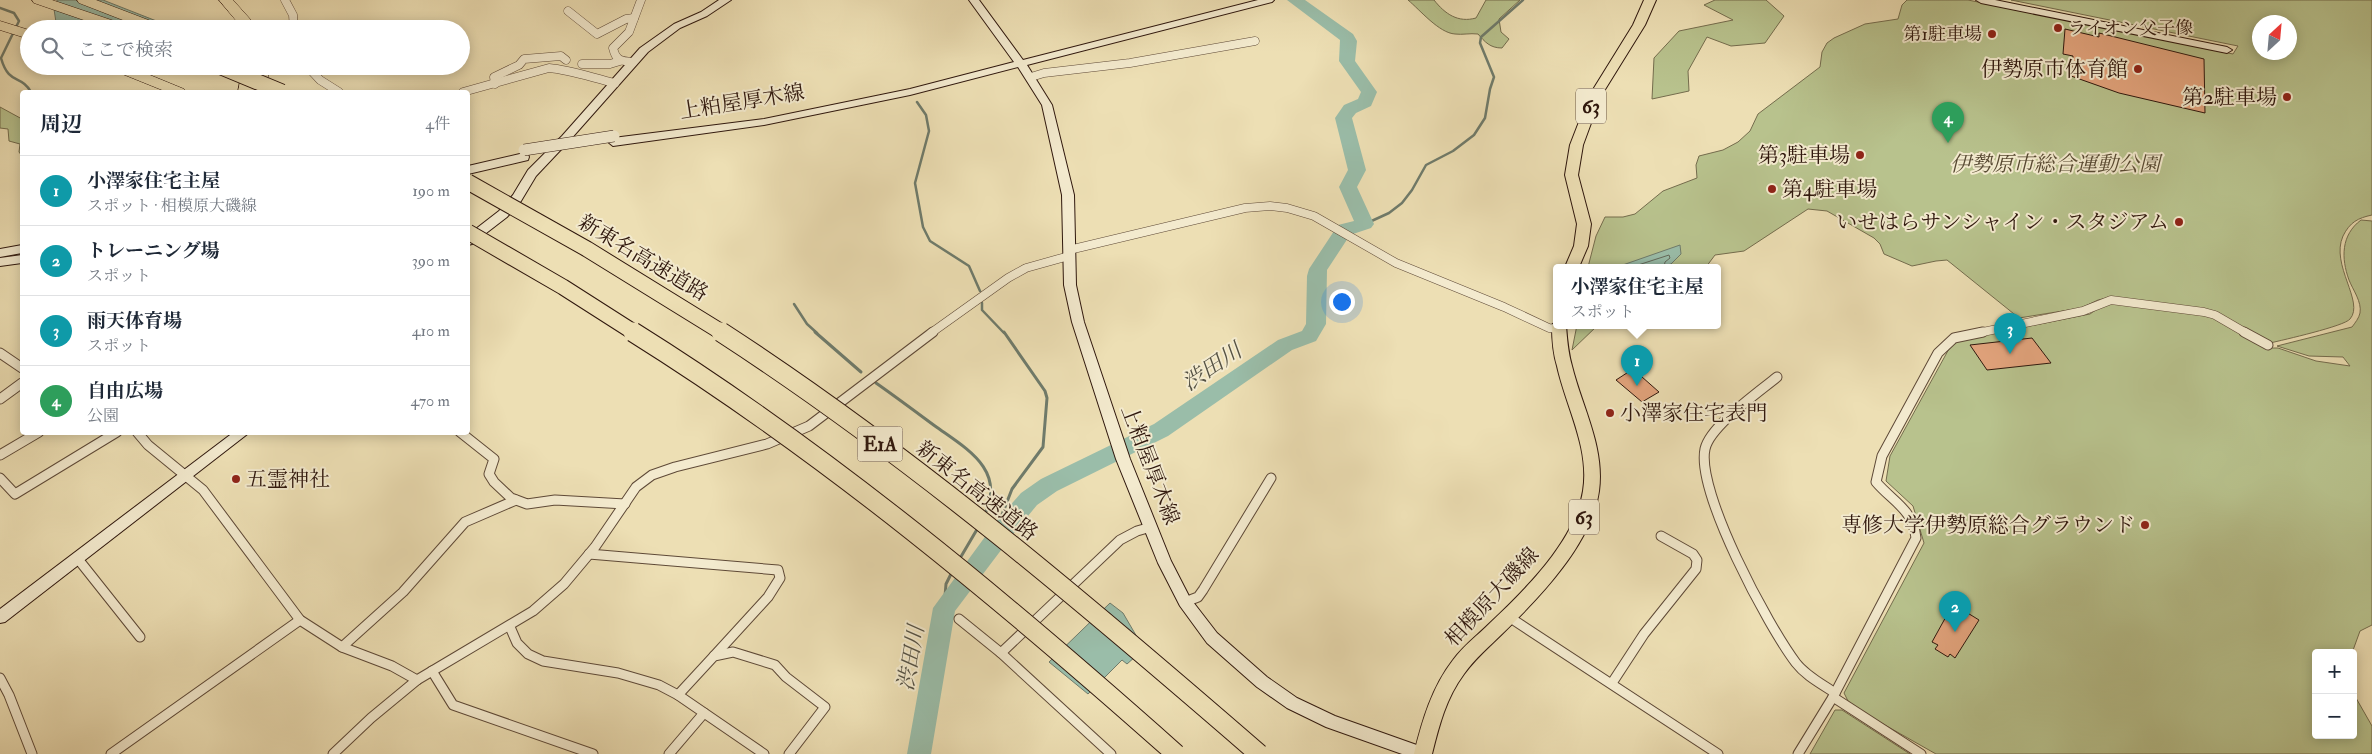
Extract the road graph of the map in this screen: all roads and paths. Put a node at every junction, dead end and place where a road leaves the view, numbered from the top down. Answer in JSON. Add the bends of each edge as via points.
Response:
{"nodes":[{"id":1,"x":39,"y":0,"type":"edge"},
{"id":2,"x":84,"y":0,"type":"edge"},
{"id":3,"x":226,"y":0,"type":"edge"},
{"id":4,"x":242,"y":0,"type":"edge"},
{"id":5,"x":287,"y":0,"type":"edge"},
{"id":6,"x":641,"y":0,"type":"edge"},
{"id":7,"x":726,"y":0,"type":"edge"},
{"id":8,"x":974,"y":0,"type":"edge"},
{"id":9,"x":1242,"y":0,"type":"edge"},
{"id":10,"x":1268,"y":0,"type":"edge"},
{"id":11,"x":1650,"y":0,"type":"edge"},
{"id":12,"x":1981,"y":0,"type":"edge"},
{"id":13,"x":568,"y":12,"type":"dead end"},
{"id":14,"x":634,"y":18,"type":"junction"},
{"id":15,"x":98,"y":20,"type":"edge"},
{"id":16,"x":136,"y":20,"type":"edge"},
{"id":17,"x":243,"y":20,"type":"edge"},
{"id":18,"x":254,"y":20,"type":"edge"},
{"id":19,"x":293,"y":20,"type":"edge"},
{"id":20,"x":0,"y":26,"type":"edge"},
{"id":21,"x":0,"y":32,"type":"edge"},
{"id":22,"x":20,"y":32,"type":"edge"},
{"id":23,"x":20,"y":38,"type":"edge"},
{"id":24,"x":1255,"y":41,"type":"dead end"},
{"id":25,"x":2227,"y":50,"type":"dead end"},
{"id":26,"x":566,"y":60,"type":"dead end"},
{"id":27,"x":1018,"y":60,"type":"junction"},
{"id":28,"x":620,"y":61,"type":"junction"},
{"id":29,"x":634,"y":62,"type":"junction"},
{"id":30,"x":582,"y":64,"type":"dead end"},
{"id":31,"x":137,"y":75,"type":"edge"},
{"id":32,"x":241,"y":75,"type":"edge"},
{"id":33,"x":251,"y":75,"type":"edge"},
{"id":34,"x":258,"y":75,"type":"edge"},
{"id":35,"x":259,"y":75,"type":"edge"},
{"id":36,"x":315,"y":75,"type":"edge"},
{"id":37,"x":1031,"y":77,"type":"junction"},
{"id":38,"x":615,"y":83,"type":"junction"},
{"id":39,"x":495,"y":84,"type":"junction"},
{"id":40,"x":174,"y":90,"type":"edge"},
{"id":41,"x":252,"y":90,"type":"edge"},
{"id":42,"x":253,"y":90,"type":"edge"},
{"id":43,"x":277,"y":90,"type":"edge"},
{"id":44,"x":290,"y":90,"type":"edge"},
{"id":45,"x":336,"y":90,"type":"edge"},
{"id":46,"x":470,"y":90,"type":"edge"},
{"id":47,"x":524,"y":154,"type":"junction"},
{"id":48,"x":470,"y":162,"type":"edge"},
{"id":49,"x":470,"y":169,"type":"edge"},
{"id":50,"x":470,"y":183,"type":"edge"},
{"id":51,"x":470,"y":233,"type":"edge"},
{"id":52,"x":470,"y":239,"type":"edge"},
{"id":53,"x":20,"y":249,"type":"edge"},
{"id":54,"x":0,"y":253,"type":"edge"},
{"id":55,"x":1069,"y":253,"type":"junction"},
{"id":56,"x":20,"y":259,"type":"edge"},
{"id":57,"x":0,"y":262,"type":"edge"},
{"id":58,"x":1573,"y":264,"type":"edge"},
{"id":59,"x":1553,"y":328,"type":"edge"},
{"id":60,"x":1559,"y":329,"type":"edge"},
{"id":61,"x":2268,"y":345,"type":"dead end"},
{"id":62,"x":0,"y":353,"type":"edge"},
{"id":63,"x":20,"y":367,"type":"edge"},
{"id":64,"x":1778,"y":377,"type":"dead end"},
{"id":65,"x":20,"y":384,"type":"edge"},
{"id":66,"x":0,"y":399,"type":"edge"},
{"id":67,"x":34,"y":435,"type":"edge"},
{"id":68,"x":112,"y":435,"type":"edge"},
{"id":69,"x":139,"y":435,"type":"edge"},
{"id":70,"x":240,"y":435,"type":"edge"},
{"id":71,"x":464,"y":435,"type":"edge"},
{"id":72,"x":0,"y":455,"type":"edge"},
{"id":73,"x":186,"y":475,"type":"junction"},
{"id":74,"x":0,"y":478,"type":"edge"},
{"id":75,"x":1272,"y":478,"type":"dead end"},
{"id":76,"x":516,"y":500,"type":"junction"},
{"id":77,"x":625,"y":504,"type":"junction"},
{"id":78,"x":1150,"y":527,"type":"junction"},
{"id":79,"x":1661,"y":536,"type":"dead end"},
{"id":80,"x":589,"y":554,"type":"junction"},
{"id":81,"x":78,"y":560,"type":"junction"},
{"id":82,"x":1185,"y":602,"type":"junction"},
{"id":83,"x":1,"y":614,"type":"edge"},
{"id":84,"x":1509,"y":617,"type":"junction"},
{"id":85,"x":959,"y":619,"type":"dead end"},
{"id":86,"x":300,"y":620,"type":"junction"},
{"id":87,"x":510,"y":627,"type":"junction"},
{"id":88,"x":140,"y":636,"type":"dead end"},
{"id":89,"x":342,"y":647,"type":"junction"},
{"id":90,"x":1001,"y":653,"type":"junction"},
{"id":91,"x":714,"y":656,"type":"junction"},
{"id":92,"x":432,"y":671,"type":"junction"},
{"id":93,"x":0,"y":678,"type":"edge"},
{"id":94,"x":417,"y":680,"type":"junction"},
{"id":95,"x":1612,"y":683,"type":"junction"},
{"id":96,"x":678,"y":695,"type":"junction"},
{"id":97,"x":1834,"y":695,"type":"junction"},
{"id":98,"x":704,"y":713,"type":"junction"},
{"id":99,"x":32,"y":754,"type":"edge"},
{"id":100,"x":111,"y":754,"type":"edge"},
{"id":101,"x":333,"y":754,"type":"edge"},
{"id":102,"x":593,"y":754,"type":"edge"},
{"id":103,"x":670,"y":754,"type":"edge"},
{"id":104,"x":764,"y":754,"type":"edge"},
{"id":105,"x":789,"y":754,"type":"edge"},
{"id":106,"x":1111,"y":754,"type":"edge"},
{"id":107,"x":1176,"y":754,"type":"edge"},
{"id":108,"x":1259,"y":754,"type":"edge"},
{"id":109,"x":1423,"y":754,"type":"edge"},
{"id":110,"x":1718,"y":754,"type":"edge"},
{"id":111,"x":1798,"y":754,"type":"edge"},
{"id":112,"x":1921,"y":754,"type":"edge"}],
"edges":[{"from":1,"to":15,"type":"highway"},
{"from":2,"to":16,"type":"highway"},
{"from":3,"to":17,"type":"highway"},
{"from":4,"to":18,"type":"highway"},
{"from":5,"to":19,"type":"street"},
{"from":6,"to":14,"type":"street"},
{"from":7,"to":29,"type":"main road","via":[[664,34]]},
{"from":8,"to":27,"type":"main road","name":"上粕屋厚木線"},
{"from":9,"to":27,"type":"main road","name":"上粕屋厚木線"},
{"from":10,"to":27,"type":"main road","name":"上粕屋厚木線"},
{"from":11,"to":58,"type":"main road","number":"63","via":[[1637,31],[1600,88],[1573,156],[1570,168],[1584,230]]},
{"from":12,"to":25,"type":"main road"},
{"from":13,"to":14,"type":"street","via":[[596,34]]},
{"from":14,"to":28,"type":"street","via":[[629,32],[612,48],[614,57]]},
{"from":20,"to":22,"type":"highway"},
{"from":21,"to":23,"type":"highway"},
{"from":24,"to":37,"type":"street","via":[[1130,63],[1044,72]]},
{"from":26,"to":39,"type":"street","via":[[561,56],[524,59],[519,65],[494,77]]},
{"from":27,"to":37,"type":"main road","name":"上粕屋厚木線"},
{"from":27,"to":47,"type":"main road","name":"上粕屋厚木線","via":[[910,92],[773,120],[614,139]]},
{"from":28,"to":29,"type":"street"},
{"from":28,"to":30,"type":"street"},
{"from":29,"to":38,"type":"main road"},
{"from":31,"to":40,"type":"highway"},
{"from":32,"to":43,"type":"highway","bridge":true},
{"from":33,"to":41,"type":"highway"},
{"from":34,"to":44,"type":"highway"},
{"from":35,"to":42,"type":"highway"},
{"from":36,"to":45,"type":"street"},
{"from":37,"to":55,"type":"main road","name":"上粕屋厚木線","via":[[1047,105],[1068,195]]},
{"from":38,"to":39,"type":"street","via":[[556,68]]},
{"from":38,"to":52,"type":"main road","via":[[532,173],[503,214]]},
{"from":39,"to":46,"type":"street"},
{"from":47,"to":48,"type":"main road","name":"上粕屋厚木線"},
{"from":47,"to":49,"type":"main road","name":"上粕屋厚木線"},
{"from":50,"to":108,"type":"highway","name":"新東名高速道路","number":"E1A","bridge":true,"via":[[537,219],[694,314],[868,435],[966,508]]},
{"from":51,"to":107,"type":"highway","number":"E1A","bridge":true,"via":[[604,311],[795,441],[990,591]]},
{"from":53,"to":54,"type":"main road"},
{"from":55,"to":59,"type":"street","via":[[1121,236],[1248,208],[1287,208],[1314,216],[1396,263]]},
{"from":55,"to":77,"type":"street","via":[[1008,278],[809,426],[767,444],[652,475],[636,487]]},
{"from":55,"to":78,"type":"main road","name":"上粕屋厚木線","via":[[1073,303],[1117,443]]},
{"from":56,"to":57,"type":"main road"},
{"from":60,"to":84,"type":"main road","name":"相模原大磯線","number":"63","via":[[1566,373],[1592,457],[1591,493],[1583,520],[1572,540]]},
{"from":61,"to":97,"type":"street","via":[[2215,315],[2111,300],[2083,312],[1954,338],[1938,353],[1882,456],[1876,482],[1908,510],[1916,538]]},
{"from":62,"to":63,"type":"street"},
{"from":64,"to":97,"type":"street","via":[[1709,439],[1703,458],[1706,478],[1718,513],[1766,614],[1797,665]]},
{"from":65,"to":66,"type":"street"},
{"from":67,"to":72,"type":"street"},
{"from":68,"to":74,"type":"street","via":[[15,494]]},
{"from":69,"to":73,"type":"street"},
{"from":70,"to":73,"type":"main road"},
{"from":71,"to":76,"type":"street","via":[[494,459],[489,474]]},
{"from":73,"to":81,"type":"main road"},
{"from":73,"to":86,"type":"street","via":[[203,490]]},
{"from":75,"to":82,"type":"street","via":[[1203,590],[1198,597]]},
{"from":76,"to":77,"type":"street","via":[[527,504],[555,500]]},
{"from":76,"to":89,"type":"street","via":[[465,522],[403,592]]},
{"from":77,"to":80,"type":"street"},
{"from":78,"to":82,"type":"main road","name":"上粕屋厚木線"},
{"from":78,"to":90,"type":"street","via":[[1120,540]]},
{"from":79,"to":95,"type":"street","via":[[1693,554],[1697,560],[1696,569],[1644,634]]},
{"from":80,"to":87,"type":"street","via":[[564,584]]},
{"from":80,"to":91,"type":"street","via":[[778,570],[780,578],[768,597]]},
{"from":81,"to":83,"type":"main road"},
{"from":81,"to":88,"type":"street"},
{"from":82,"to":109,"type":"main road","name":"上粕屋厚木線","via":[[1212,638],[1262,682],[1292,703],[1330,722]]},
{"from":84,"to":95,"type":"street"},
{"from":84,"to":109,"type":"main road","name":"相模原大磯線","number":"63","via":[[1458,667],[1444,689],[1432,716]]},
{"from":85,"to":90,"type":"street"},
{"from":86,"to":89,"type":"street"},
{"from":86,"to":100,"type":"street"},
{"from":87,"to":92,"type":"street"},
{"from":87,"to":96,"type":"street","via":[[517,643],[528,654],[543,661],[639,678]]},
{"from":89,"to":94,"type":"street","via":[[392,666]]},
{"from":90,"to":106,"type":"street"},
{"from":91,"to":96,"type":"street"},
{"from":91,"to":105,"type":"street","via":[[733,652],[775,665],[825,706]]},
{"from":92,"to":94,"type":"street"},
{"from":92,"to":102,"type":"street","via":[[453,705]]},
{"from":93,"to":99,"type":"street"},
{"from":94,"to":101,"type":"street","via":[[370,718]]},
{"from":95,"to":110,"type":"street"},
{"from":96,"to":98,"type":"street"},
{"from":97,"to":111,"type":"street"},
{"from":97,"to":112,"type":"street"},
{"from":98,"to":103,"type":"street"},
{"from":98,"to":104,"type":"street"}]}
